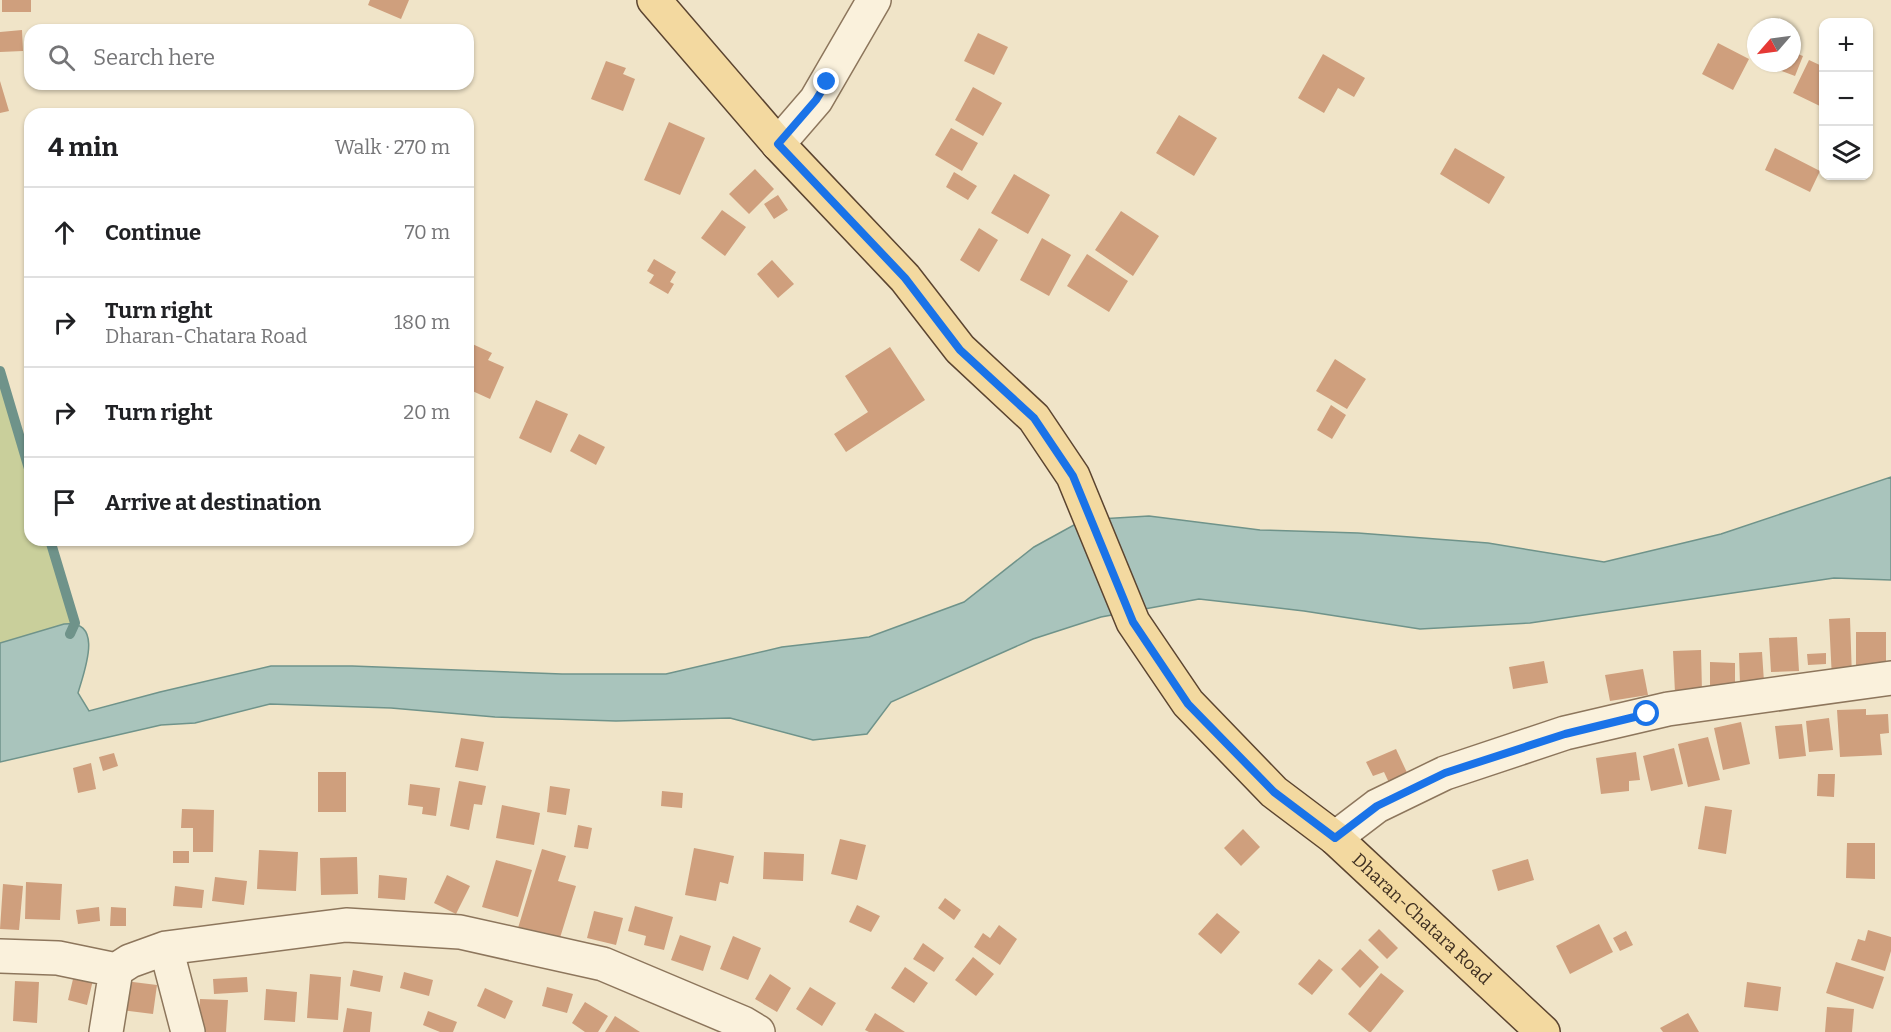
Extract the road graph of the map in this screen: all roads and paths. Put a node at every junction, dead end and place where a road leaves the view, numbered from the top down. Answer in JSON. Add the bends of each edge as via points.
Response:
{"nodes":[{"id":1,"x":654,"y":0,"type":"edge"},
{"id":2,"x":874,"y":0,"type":"edge"},
{"id":3,"x":778,"y":144,"type":"junction"},
{"id":4,"x":1891,"y":678,"type":"edge"},
{"id":5,"x":1335,"y":838,"type":"junction"},
{"id":6,"x":166,"y":948,"type":"junction"},
{"id":7,"x":0,"y":956,"type":"edge"},
{"id":8,"x":116,"y":970,"type":"junction"},
{"id":9,"x":106,"y":1032,"type":"edge"},
{"id":10,"x":188,"y":1032,"type":"edge"},
{"id":11,"x":758,"y":1032,"type":"edge"},
{"id":12,"x":1543,"y":1032,"type":"edge"}],
"edges":[{"from":1,"to":3,"type":"main road","name":"Dharan-Chatara Road"},
{"from":2,"to":3,"type":"street","via":[[816,100]]},
{"from":3,"to":5,"type":"main road","name":"Dharan-Chatara Road","via":[[905,278],[960,350],[1034,418],[1073,476],[1133,622],[1188,704],[1274,792]]},
{"from":4,"to":5,"type":"street","via":[[1668,709],[1565,734],[1445,773],[1377,806]]},
{"from":5,"to":12,"type":"main road","name":"Dharan-Chatara Road"},
{"from":6,"to":8,"type":"street"},
{"from":6,"to":10,"type":"street"},
{"from":6,"to":11,"type":"street","via":[[346,926],[460,932],[603,964]]},
{"from":7,"to":8,"type":"street","via":[[58,958]]},
{"from":8,"to":9,"type":"street"}]}
